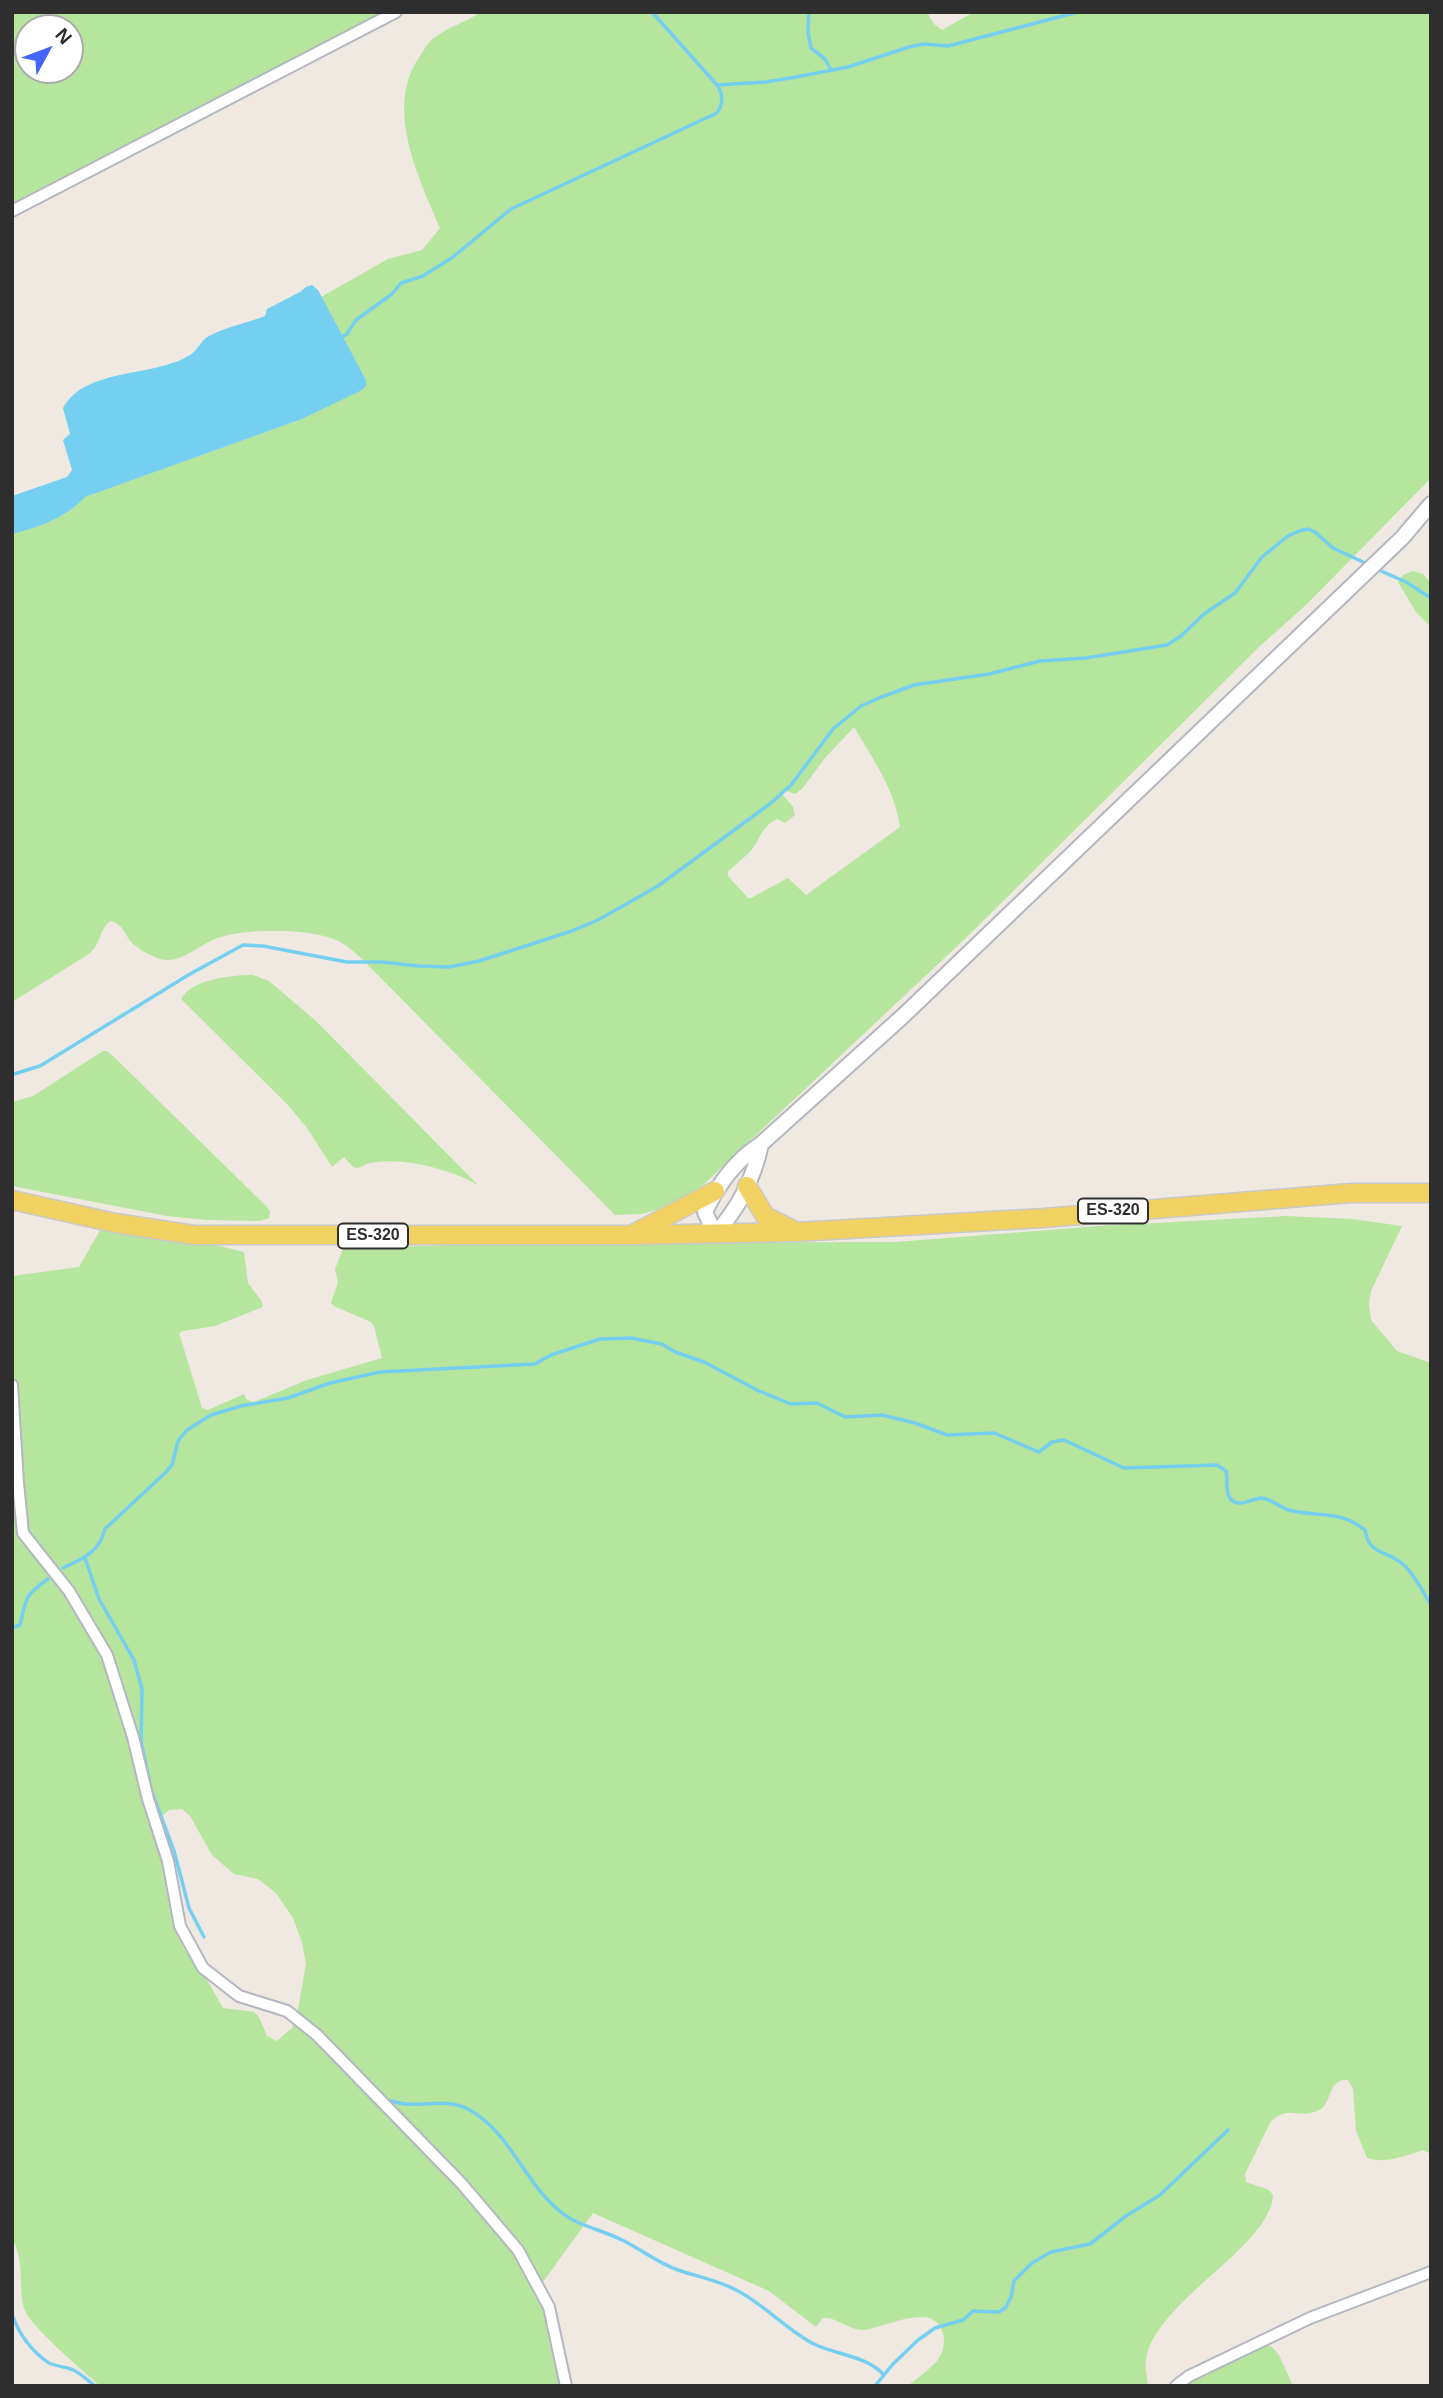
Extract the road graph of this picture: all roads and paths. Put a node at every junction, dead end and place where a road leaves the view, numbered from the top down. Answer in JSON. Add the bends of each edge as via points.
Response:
{"nodes":[{"id":1,"x":396,"y":12,"type":"edge"},
{"id":2,"x":12,"y":211,"type":"edge"},
{"id":3,"x":1431,"y":504,"type":"edge"},
{"id":4,"x":761,"y":1144,"type":"junction"},
{"id":5,"x":747,"y":1186,"type":"junction"},
{"id":6,"x":715,"y":1191,"type":"junction"},
{"id":7,"x":1431,"y":1193,"type":"edge"},
{"id":8,"x":12,"y":1199,"type":"edge"},
{"id":9,"x":796,"y":1232,"type":"junction"},
{"id":10,"x":715,"y":1234,"type":"junction"},
{"id":11,"x":632,"y":1235,"type":"junction"},
{"id":12,"x":12,"y":1385,"type":"edge"},
{"id":13,"x":1431,"y":2272,"type":"edge"},
{"id":14,"x":566,"y":2386,"type":"edge"},
{"id":15,"x":1175,"y":2386,"type":"edge"}],
"edges":[{"from":1,"to":2,"type":"street"},
{"from":3,"to":4,"type":"street","via":[[1402,538],[923,997]]},
{"from":4,"to":5,"type":"street"},
{"from":4,"to":6,"type":"street","via":[[744,1155]]},
{"from":5,"to":9,"type":"main road","via":[[765,1216]]},
{"from":5,"to":10,"type":"street","via":[[733,1215]]},
{"from":6,"to":10,"type":"street","via":[[705,1212]]},
{"from":6,"to":11,"type":"main road"},
{"from":7,"to":9,"type":"main road","number":"ES-320","via":[[1350,1193]]},
{"from":8,"to":11,"type":"main road","number":"ES-320","via":[[115,1223],[194,1234]]},
{"from":9,"to":10,"type":"main road","number":"ES-320"},
{"from":10,"to":11,"type":"main road","number":"ES-320"},
{"from":12,"to":14,"type":"street","via":[[23,1533],[69,1591],[107,1655],[168,1861],[180,1926],[203,1968],[239,1996],[287,2011],[317,2035],[462,2184],[518,2250],[549,2307]]},
{"from":13,"to":15,"type":"street","via":[[1310,2318]]}]}
